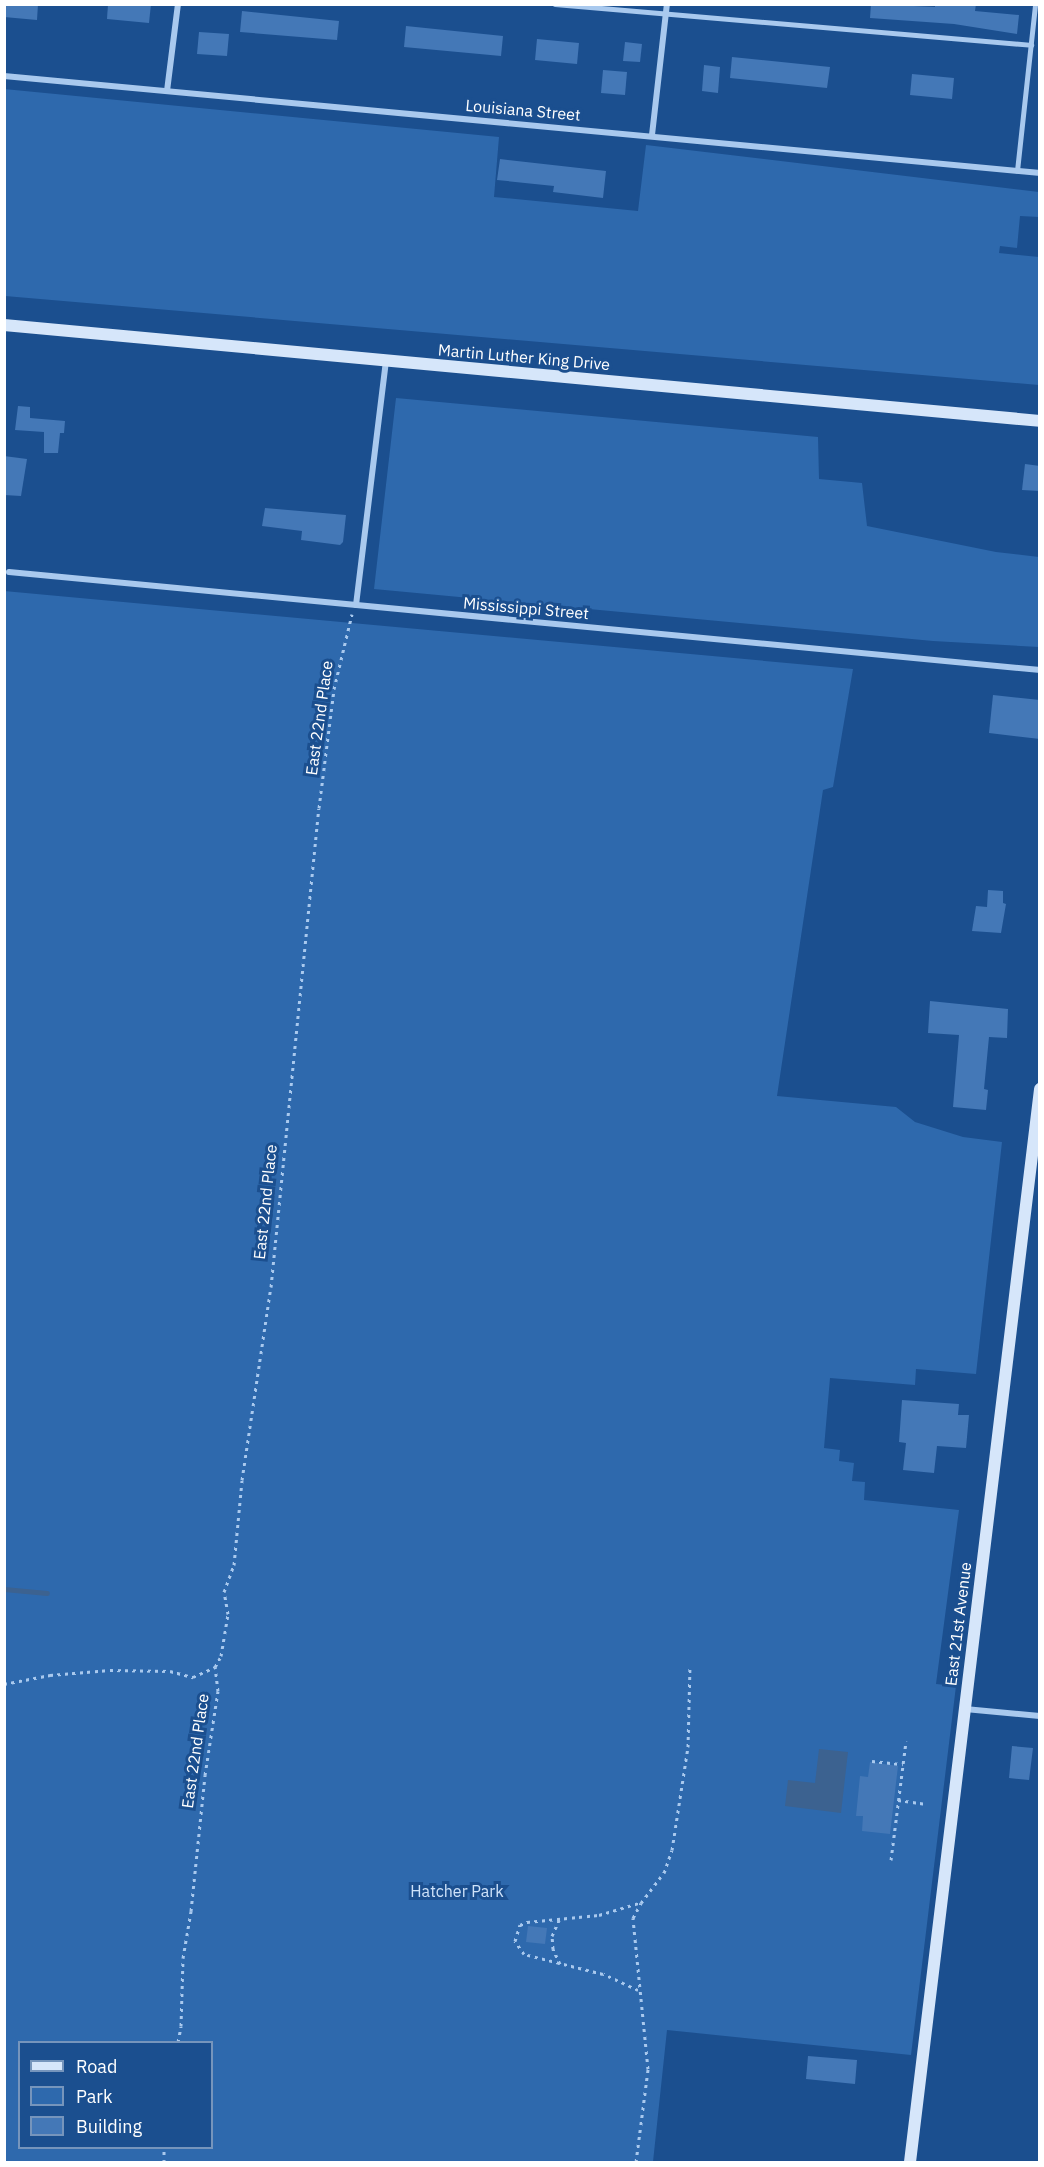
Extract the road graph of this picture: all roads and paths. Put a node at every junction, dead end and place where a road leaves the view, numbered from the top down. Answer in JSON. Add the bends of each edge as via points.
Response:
{"nodes":[{"id":1,"x":178,"y":4,"type":"edge"},
{"id":2,"x":555,"y":4,"type":"edge"},
{"id":3,"x":667,"y":4,"type":"edge"},
{"id":4,"x":1035,"y":4,"type":"edge"},
{"id":5,"x":666,"y":15,"type":"junction"},
{"id":6,"x":1031,"y":45,"type":"junction"},
{"id":7,"x":4,"y":76,"type":"edge"},
{"id":8,"x":167,"y":91,"type":"junction"},
{"id":9,"x":652,"y":135,"type":"junction"},
{"id":10,"x":1017,"y":171,"type":"junction"},
{"id":11,"x":1040,"y":173,"type":"edge"},
{"id":12,"x":4,"y":325,"type":"edge"},
{"id":13,"x":386,"y":360,"type":"junction"},
{"id":14,"x":1040,"y":421,"type":"edge"},
{"id":15,"x":9,"y":572,"type":"dead end"},
{"id":16,"x":356,"y":605,"type":"junction"},
{"id":17,"x":1040,"y":670,"type":"edge"},
{"id":18,"x":1040,"y":1089,"type":"edge"},
{"id":19,"x":215,"y":1667,"type":"junction"},
{"id":20,"x":690,"y":1667,"type":"dead end"},
{"id":21,"x":4,"y":1684,"type":"edge"},
{"id":22,"x":964,"y":1709,"type":"junction"},
{"id":23,"x":1040,"y":1716,"type":"edge"},
{"id":24,"x":906,"y":1742,"type":"dead end"},
{"id":25,"x":872,"y":1761,"type":"dead end"},
{"id":26,"x":903,"y":1764,"type":"junction"},
{"id":27,"x":898,"y":1800,"type":"junction"},
{"id":28,"x":925,"y":1804,"type":"dead end"},
{"id":29,"x":891,"y":1860,"type":"dead end"},
{"id":30,"x":641,"y":1903,"type":"junction"},
{"id":31,"x":560,"y":1918,"type":"junction"},
{"id":32,"x":561,"y":1965,"type":"junction"},
{"id":33,"x":639,"y":1991,"type":"junction"},
{"id":34,"x":178,"y":2041,"type":"edge"},
{"id":35,"x":636,"y":2163,"type":"edge"},
{"id":36,"x":910,"y":2163,"type":"edge"}],
"edges":[{"from":1,"to":8,"type":"street"},
{"from":2,"to":5,"type":"lane"},
{"from":3,"to":5,"type":"street"},
{"from":4,"to":6,"type":"lane"},
{"from":5,"to":6,"type":"lane"},
{"from":5,"to":9,"type":"street"},
{"from":6,"to":10,"type":"lane"},
{"from":7,"to":8,"type":"street","name":"Louisiana Street"},
{"from":8,"to":9,"type":"street","name":"Louisiana Street"},
{"from":9,"to":10,"type":"street","name":"Louisiana Street"},
{"from":10,"to":11,"type":"street","name":"Louisiana Street"},
{"from":12,"to":13,"type":"street","name":"Martin Luther King Drive"},
{"from":13,"to":14,"type":"street","name":"Martin Luther King Drive"},
{"from":13,"to":16,"type":"street"},
{"from":15,"to":16,"type":"street","name":"Mississippi Street"},
{"from":16,"to":17,"type":"street","name":"Mississippi Street"},
{"from":16,"to":19,"type":"path","name":"East 22nd Place","via":[[334,689],[271,1287],[243,1471],[234,1565],[224,1592],[228,1614],[225,1638]]},
{"from":18,"to":22,"type":"street","name":"East 21st Avenue"},
{"from":19,"to":21,"type":"path","via":[[193,1677],[170,1671],[100,1671]]},
{"from":19,"to":34,"type":"path","name":"East 22nd Place","via":[[217,1699],[183,1958]]},
{"from":20,"to":30,"type":"path","via":[[687,1755],[672,1850],[664,1873]]},
{"from":22,"to":23,"type":"street"},
{"from":22,"to":36,"type":"street","name":"East 21st Avenue"},
{"from":24,"to":26,"type":"path"},
{"from":25,"to":26,"type":"path"},
{"from":26,"to":27,"type":"path"},
{"from":27,"to":28,"type":"path"},
{"from":27,"to":29,"type":"path"},
{"from":30,"to":31,"type":"path","via":[[599,1915]]},
{"from":30,"to":33,"type":"path","via":[[633,1918]]},
{"from":31,"to":32,"type":"path","via":[[552,1936]]},
{"from":31,"to":32,"type":"path","via":[[520,1925],[515,1941],[524,1954]]},
{"from":32,"to":33,"type":"path","via":[[603,1974]]},
{"from":33,"to":35,"type":"path","via":[[648,2068]]}]}
